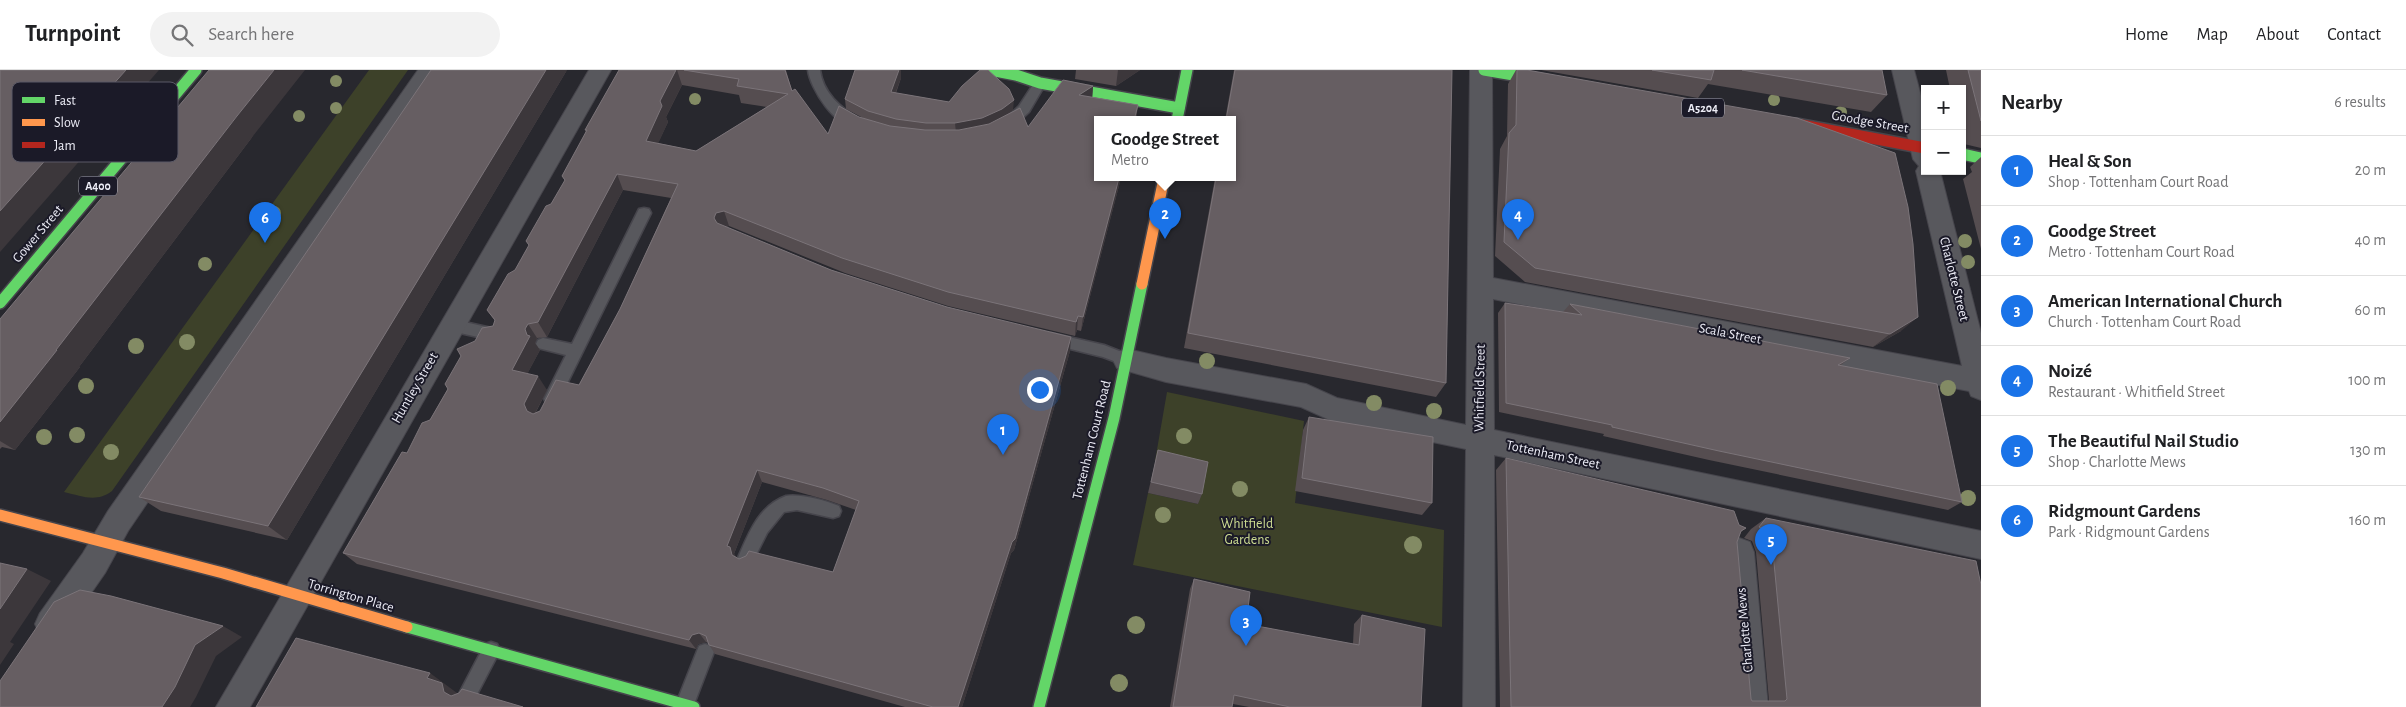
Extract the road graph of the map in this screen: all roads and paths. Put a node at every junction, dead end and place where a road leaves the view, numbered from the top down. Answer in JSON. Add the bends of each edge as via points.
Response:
{"nodes":[{"id":1,"x":196,"y":70,"type":"edge"},
{"id":2,"x":430,"y":70,"type":"edge"},
{"id":3,"x":600,"y":70,"type":"edge"},
{"id":4,"x":814,"y":70,"type":"edge"},
{"id":5,"x":990,"y":70,"type":"edge"},
{"id":6,"x":1187,"y":70,"type":"edge"},
{"id":7,"x":1483,"y":70,"type":"edge"},
{"id":8,"x":1903,"y":70,"type":"edge"},
{"id":9,"x":1040,"y":83,"type":"junction"},
{"id":10,"x":1561,"y":83,"type":"edge"},
{"id":11,"x":178,"y":91,"type":"edge"},
{"id":12,"x":1179,"y":108,"type":"junction"},
{"id":13,"x":1177,"y":116,"type":"edge"},
{"id":14,"x":1780,"y":122,"type":"edge"},
{"id":15,"x":865,"y":128,"type":"edge"},
{"id":16,"x":995,"y":130,"type":"edge"},
{"id":17,"x":1921,"y":140,"type":"edge"},
{"id":18,"x":1921,"y":155,"type":"edge"},
{"id":19,"x":1966,"y":155,"type":"edge"},
{"id":20,"x":1981,"y":158,"type":"edge"},
{"id":21,"x":118,"y":162,"type":"edge"},
{"id":22,"x":1930,"y":175,"type":"edge"},
{"id":23,"x":1163,"y":181,"type":"edge"},
{"id":24,"x":644,"y":213,"type":"dead end"},
{"id":25,"x":1481,"y":286,"type":"junction"},
{"id":26,"x":0,"y":302,"type":"edge"},
{"id":27,"x":451,"y":325,"type":"junction"},
{"id":28,"x":496,"y":335,"type":"edge"},
{"id":29,"x":1033,"y":335,"type":"edge"},
{"id":30,"x":543,"y":344,"type":"dead end"},
{"id":31,"x":576,"y":351,"type":"junction"},
{"id":32,"x":1127,"y":360,"type":"junction"},
{"id":33,"x":1980,"y":384,"type":"edge"},
{"id":34,"x":547,"y":410,"type":"edge"},
{"id":35,"x":1480,"y":440,"type":"junction"},
{"id":36,"x":833,"y":511,"type":"edge"},
{"id":37,"x":0,"y":515,"type":"edge"},
{"id":38,"x":105,"y":544,"type":"junction"},
{"id":39,"x":1981,"y":545,"type":"edge"},
{"id":40,"x":1739,"y":552,"type":"edge"},
{"id":41,"x":745,"y":560,"type":"edge"},
{"id":42,"x":297,"y":596,"type":"junction"},
{"id":43,"x":33,"y":649,"type":"edge"},
{"id":44,"x":491,"y":650,"type":"junction"},
{"id":45,"x":705,"y":652,"type":"edge"},
{"id":46,"x":467,"y":696,"type":"edge"},
{"id":47,"x":690,"y":706,"type":"edge"},
{"id":48,"x":232,"y":707,"type":"edge"},
{"id":49,"x":1039,"y":707,"type":"edge"},
{"id":50,"x":1479,"y":707,"type":"edge"},
{"id":51,"x":1752,"y":707,"type":"edge"}],
"edges":[{"from":1,"to":11,"type":"main road","name":"Gower Street","number":"A400"},
{"from":2,"to":38,"type":"street"},
{"from":3,"to":27,"type":"street","name":"Huntley Street"},
{"from":4,"to":15,"type":"lane","via":[[821,93],[845,116]]},
{"from":5,"to":9,"type":"main road"},
{"from":6,"to":12,"type":"main road"},
{"from":7,"to":10,"type":"main road"},
{"from":7,"to":25,"type":"street","name":"Whitfield Street"},
{"from":8,"to":17,"type":"street","name":"Charlotte Street"},
{"from":9,"to":12,"type":"main road"},
{"from":9,"to":16,"type":"lane","via":[[1016,117]]},
{"from":12,"to":13,"type":"main road"},
{"from":14,"to":18,"type":"main road","name":"Goodge Street"},
{"from":19,"to":20,"type":"main road"},
{"from":21,"to":26,"type":"main road","name":"Gower Street","number":"A400"},
{"from":22,"to":33,"type":"street","name":"Charlotte Street"},
{"from":23,"to":32,"type":"main road","name":"Tottenham Court Road"},
{"from":24,"to":31,"type":"lane"},
{"from":25,"to":33,"type":"street","name":"Scala Street"},
{"from":25,"to":35,"type":"street","name":"Whitfield Street"},
{"from":27,"to":28,"type":"lane"},
{"from":27,"to":42,"type":"street","name":"Huntley Street"},
{"from":29,"to":32,"type":"lane"},
{"from":30,"to":31,"type":"lane"},
{"from":31,"to":34,"type":"lane"},
{"from":32,"to":35,"type":"street","name":"Tottenham Street","via":[[1306,396],[1332,409]]},
{"from":32,"to":49,"type":"main road","name":"Tottenham Court Road","via":[[1087,528]]},
{"from":35,"to":39,"type":"street","name":"Tottenham Street","via":[[1734,505]]},
{"from":35,"to":50,"type":"street","name":"Whitfield Street"},
{"from":36,"to":41,"type":"lane","via":[[796,503],[779,507],[764,524]]},
{"from":37,"to":38,"type":"main road","name":"Torrington Place"},
{"from":38,"to":42,"type":"main road","name":"Torrington Place","via":[[223,573]]},
{"from":38,"to":43,"type":"street"},
{"from":40,"to":51,"type":"street","name":"Charlotte Mews"},
{"from":42,"to":44,"type":"main road","name":"Torrington Place"},
{"from":42,"to":48,"type":"street","name":"Huntley Street"},
{"from":44,"to":46,"type":"lane"},
{"from":44,"to":47,"type":"main road","name":"Torrington Place"},
{"from":45,"to":47,"type":"lane"}]}
